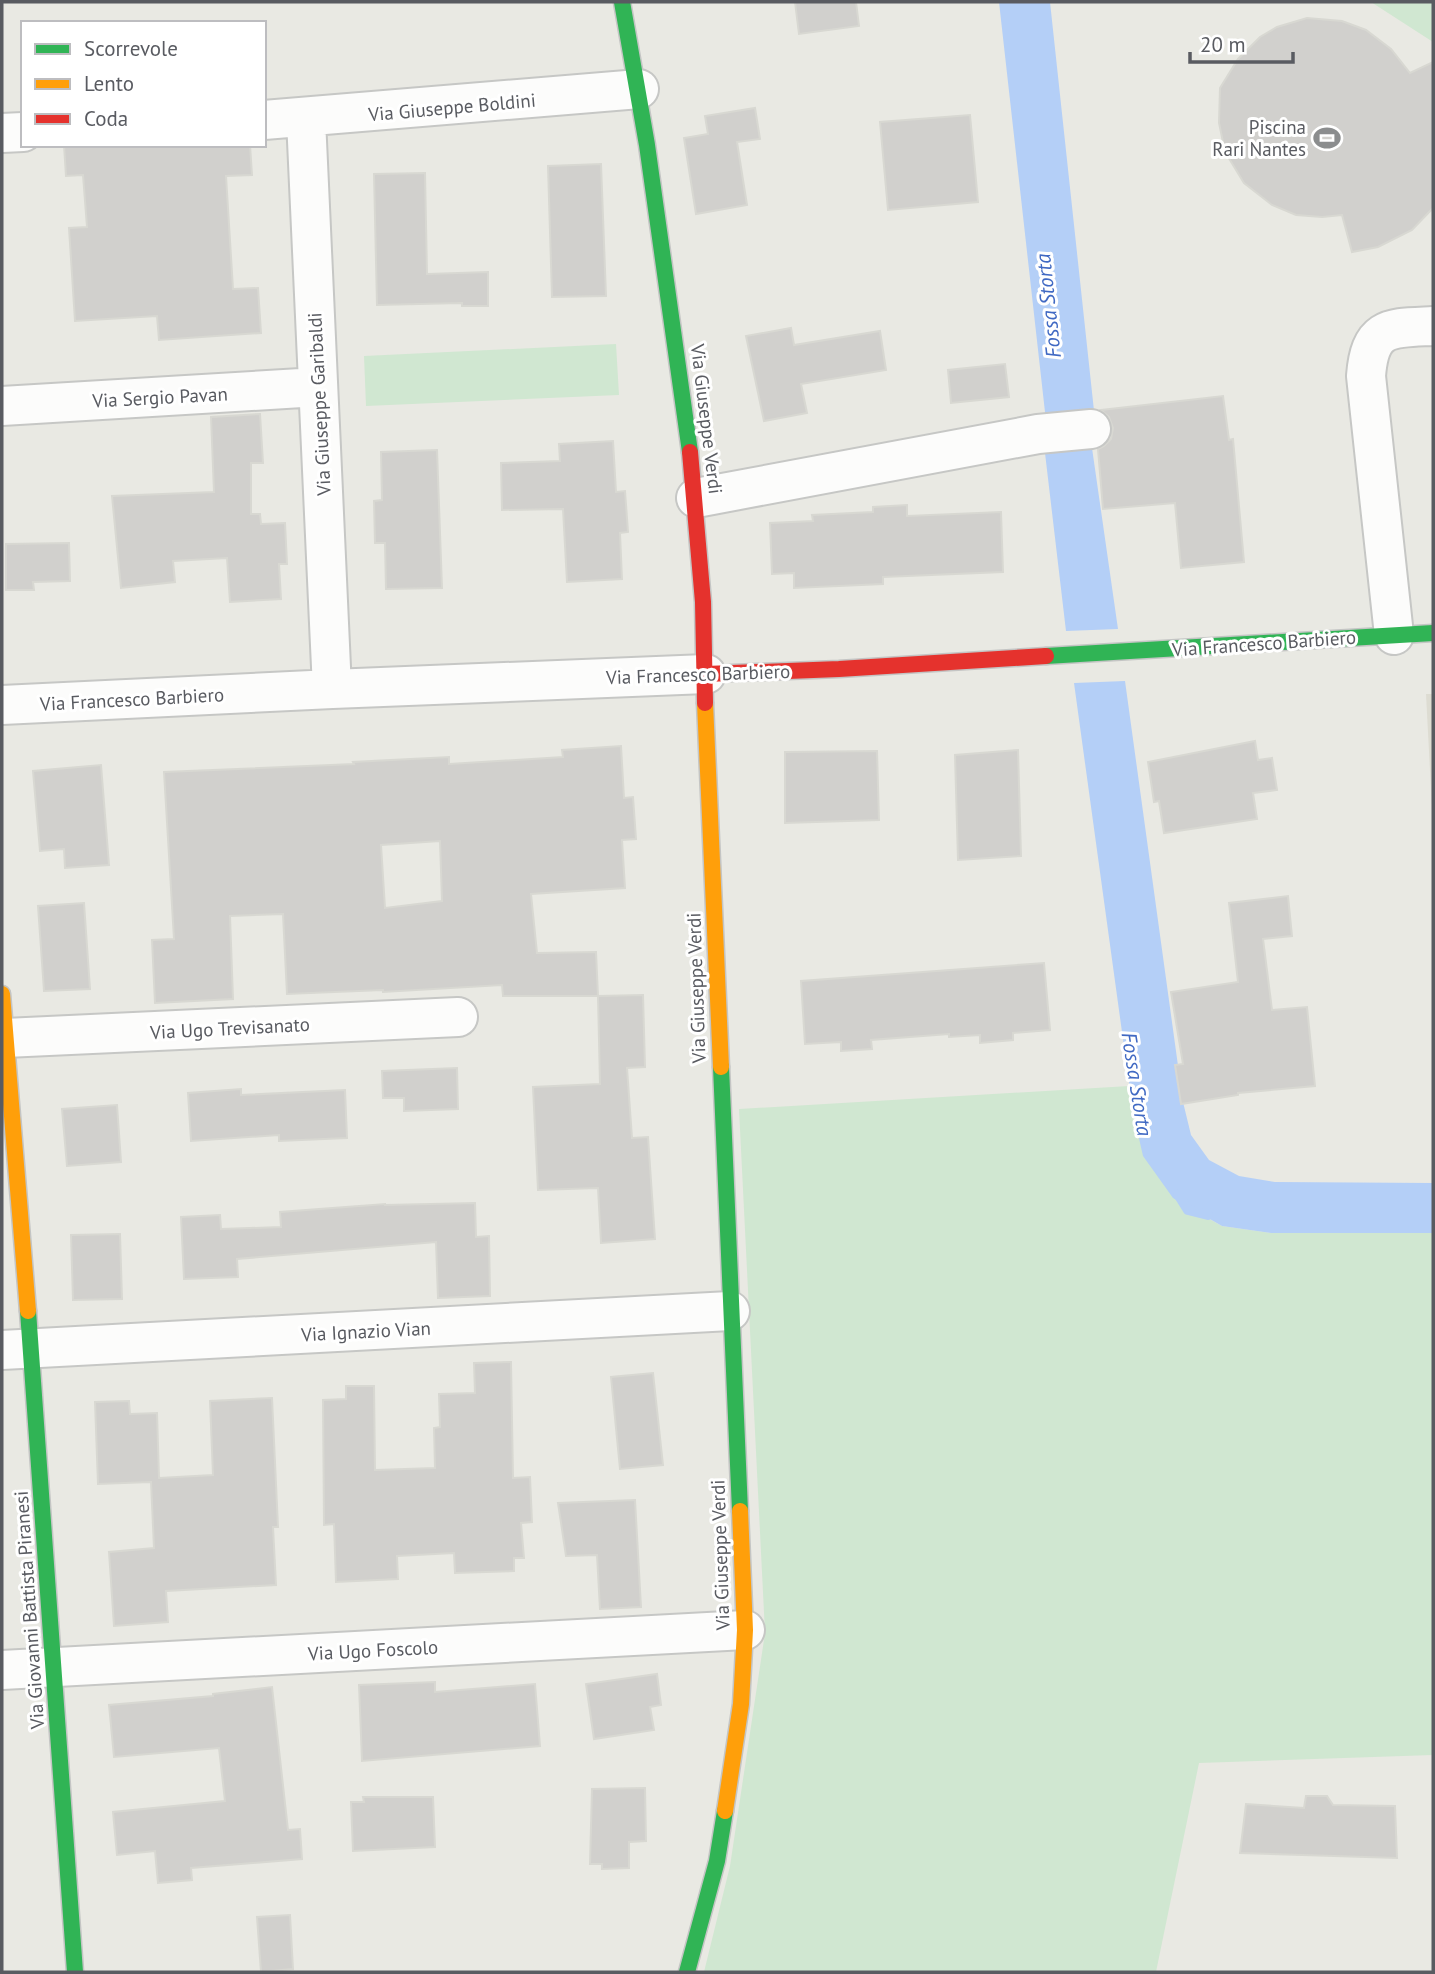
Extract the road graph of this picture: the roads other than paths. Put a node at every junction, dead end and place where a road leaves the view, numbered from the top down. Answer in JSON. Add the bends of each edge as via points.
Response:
{"nodes":[{"id":1,"x":622,"y":2,"type":"edge"},
{"id":2,"x":639,"y":89,"type":"junction"},
{"id":3,"x":306,"y":118,"type":"junction"},
{"id":4,"x":266,"y":121,"type":"edge"},
{"id":5,"x":21,"y":132,"type":"edge"},
{"id":6,"x":2,"y":133,"type":"edge"},
{"id":7,"x":1433,"y":326,"type":"edge"},
{"id":8,"x":318,"y":387,"type":"junction"},
{"id":9,"x":2,"y":406,"type":"edge"},
{"id":10,"x":1088,"y":429,"type":"dead end"},
{"id":11,"x":696,"y":498,"type":"junction"},
{"id":12,"x":1433,"y":633,"type":"edge"},
{"id":13,"x":1395,"y":635,"type":"junction"},
{"id":14,"x":706,"y":674,"type":"junction"},
{"id":15,"x":332,"y":689,"type":"junction"},
{"id":16,"x":2,"y":705,"type":"edge"},
{"id":17,"x":2,"y":994,"type":"edge"},
{"id":18,"x":458,"y":1017,"type":"dead end"},
{"id":19,"x":3,"y":1038,"type":"edge"},
{"id":20,"x":730,"y":1311,"type":"junction"},
{"id":21,"x":17,"y":1349,"type":"edge"},
{"id":22,"x":745,"y":1630,"type":"junction"},
{"id":23,"x":54,"y":1668,"type":"junction"},
{"id":24,"x":2,"y":1670,"type":"edge"},
{"id":25,"x":75,"y":1972,"type":"edge"},
{"id":26,"x":687,"y":1972,"type":"edge"}],
"edges":[{"from":1,"to":2,"type":"street","name":"Via Giuseppe Verdi"},
{"from":2,"to":3,"type":"street","name":"Via Giuseppe Boldini"},
{"from":2,"to":11,"type":"street","name":"Via Giuseppe Verdi"},
{"from":3,"to":4,"type":"street","name":"Via Giuseppe Boldini"},
{"from":3,"to":8,"type":"street","name":"Via Giuseppe Garibaldi"},
{"from":5,"to":6,"type":"street"},
{"from":7,"to":13,"type":"street","via":[[1387,330],[1370,351],[1367,363]]},
{"from":8,"to":9,"type":"street","name":"Via Sergio Pavan"},
{"from":8,"to":15,"type":"street","name":"Via Giuseppe Garibaldi"},
{"from":10,"to":11,"type":"street","via":[[1038,434]]},
{"from":11,"to":14,"type":"street","name":"Via Giuseppe Verdi"},
{"from":12,"to":13,"type":"street","name":"Via Francesco Barbiero"},
{"from":13,"to":14,"type":"street","name":"Via Francesco Barbiero"},
{"from":14,"to":15,"type":"street","name":"Via Francesco Barbiero"},
{"from":14,"to":20,"type":"street","name":"Via Giuseppe Verdi"},
{"from":15,"to":16,"type":"street","name":"Via Francesco Barbiero"},
{"from":17,"to":19,"type":"street","name":"Via Giovanni Battista Piranesi"},
{"from":18,"to":19,"type":"street","name":"Via Ugo Trevisanato"},
{"from":19,"to":21,"type":"street","name":"Via Giovanni Battista Piranesi"},
{"from":20,"to":21,"type":"street","name":"Via Ignazio Vian"},
{"from":20,"to":22,"type":"street","name":"Via Giuseppe Verdi"},
{"from":21,"to":23,"type":"street","name":"Via Giovanni Battista Piranesi"},
{"from":22,"to":23,"type":"street","name":"Via Ugo Foscolo"},
{"from":22,"to":26,"type":"street","name":"Via Giuseppe Verdi","via":[[741,1704],[717,1861]]},
{"from":23,"to":24,"type":"street","name":"Via Ugo Foscolo"},
{"from":23,"to":25,"type":"street","name":"Via Giovanni Battista Piranesi"}]}
